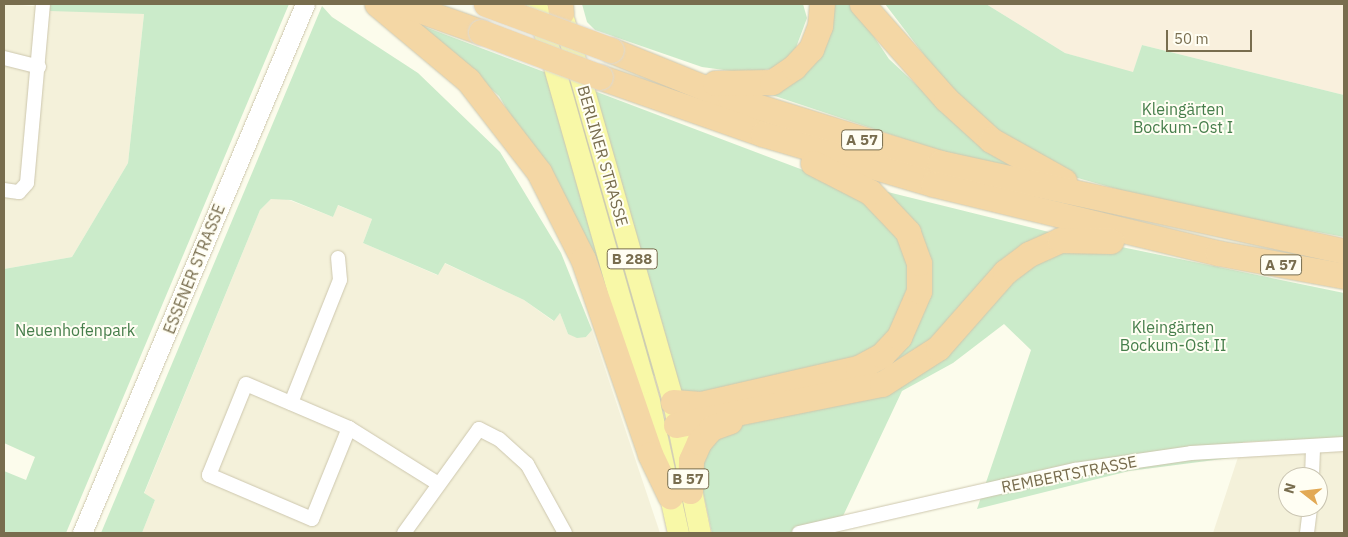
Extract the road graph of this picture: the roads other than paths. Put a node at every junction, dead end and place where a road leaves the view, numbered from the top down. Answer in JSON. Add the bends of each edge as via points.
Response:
{"nodes":[{"id":1,"x":43,"y":4,"type":"edge"},
{"id":2,"x":304,"y":4,"type":"edge"},
{"id":3,"x":377,"y":4,"type":"edge"},
{"id":4,"x":402,"y":4,"type":"edge"},
{"id":5,"x":485,"y":4,"type":"edge"},
{"id":6,"x":536,"y":4,"type":"edge"},
{"id":7,"x":822,"y":4,"type":"edge"},
{"id":8,"x":862,"y":4,"type":"edge"},
{"id":9,"x":874,"y":4,"type":"edge"},
{"id":10,"x":560,"y":7,"type":"edge"},
{"id":11,"x":610,"y":50,"type":"junction"},
{"id":12,"x":907,"y":54,"type":"junction"},
{"id":13,"x":4,"y":58,"type":"edge"},
{"id":14,"x":39,"y":67,"type":"junction"},
{"id":15,"x":763,"y":134,"type":"junction"},
{"id":16,"x":4,"y":190,"type":"edge"},
{"id":17,"x":1121,"y":206,"type":"junction"},
{"id":18,"x":1344,"y":250,"type":"edge"},
{"id":19,"x":1218,"y":253,"type":"junction"},
{"id":20,"x":338,"y":258,"type":"dead end"},
{"id":21,"x":1344,"y":276,"type":"edge"},
{"id":22,"x":291,"y":403,"type":"junction"},
{"id":23,"x":744,"y":414,"type":"junction"},
{"id":24,"x":664,"y":418,"type":"junction"},
{"id":25,"x":349,"y":428,"type":"junction"},
{"id":26,"x":1344,"y":444,"type":"edge"},
{"id":27,"x":1313,"y":446,"type":"junction"},
{"id":28,"x":1312,"y":467,"type":"edge"},
{"id":29,"x":437,"y":483,"type":"junction"},
{"id":30,"x":680,"y":493,"type":"junction"},
{"id":31,"x":1309,"y":517,"type":"edge"},
{"id":32,"x":82,"y":533,"type":"edge"},
{"id":33,"x":404,"y":533,"type":"edge"},
{"id":34,"x":565,"y":533,"type":"edge"},
{"id":35,"x":678,"y":533,"type":"edge"},
{"id":36,"x":700,"y":533,"type":"edge"},
{"id":37,"x":799,"y":533,"type":"edge"},
{"id":38,"x":1307,"y":533,"type":"edge"}],
"edges":[{"from":1,"to":14,"type":"street"},
{"from":2,"to":32,"type":"main road","name":"ESSENER STRASSE"},
{"from":3,"to":30,"type":"highway","via":[[468,80],[540,172],[583,259],[650,454]]},
{"from":4,"to":15,"type":"highway","number":"A 57","bridge":true},
{"from":5,"to":11,"type":"highway","number":"A 57","bridge":true},
{"from":6,"to":24,"type":"main road","name":"BERLINER STRASSE","number":"B 288"},
{"from":7,"to":11,"type":"highway","via":[[820,26],[811,49],[772,82],[712,83]]},
{"from":8,"to":12,"type":"highway"},
{"from":9,"to":12,"type":"highway"},
{"from":10,"to":24,"type":"main road","name":"BERLINER STRASSE","number":"B 288"},
{"from":11,"to":17,"type":"highway","number":"A 57","via":[[730,98],[837,133],[940,163]]},
{"from":12,"to":17,"type":"highway","via":[[946,99],[991,140],[1040,171]]},
{"from":13,"to":14,"type":"street"},
{"from":14,"to":16,"type":"street","via":[[27,184],[19,192]]},
{"from":15,"to":19,"type":"highway","number":"A 57","via":[[933,184]]},
{"from":15,"to":24,"type":"highway","via":[[850,178],[889,207],[908,232],[919,263],[919,291],[912,314],[882,355],[858,368],[701,404]]},
{"from":17,"to":18,"type":"highway","number":"A 57"},
{"from":19,"to":21,"type":"highway","number":"A 57"},
{"from":19,"to":23,"type":"highway","via":[[1173,253],[1111,240],[1060,240],[1004,272],[938,348],[898,376],[882,384]]},
{"from":20,"to":22,"type":"street","via":[[340,280]]},
{"from":22,"to":25,"type":"street"},
{"from":22,"to":25,"type":"street","via":[[246,384],[209,475],[312,519]]},
{"from":23,"to":24,"type":"highway"},
{"from":23,"to":30,"type":"highway","via":[[711,428],[699,442]]},
{"from":24,"to":30,"type":"main road","name":"BERLINER STRASSE","number":"B 57"},
{"from":25,"to":29,"type":"street"},
{"from":26,"to":27,"type":"street","name":"REMBERTSTRASSE"},
{"from":27,"to":28,"type":"street"},
{"from":27,"to":37,"type":"street","name":"REMBERTSTRASSE","via":[[1191,453],[1075,470]]},
{"from":29,"to":33,"type":"street"},
{"from":29,"to":34,"type":"street","via":[[479,429],[499,439],[527,464]]},
{"from":30,"to":35,"type":"main road","name":"BERLINER STRASSE","number":"B 57"},
{"from":30,"to":36,"type":"main road","name":"BERLINER STRASSE","number":"B 57"},
{"from":31,"to":38,"type":"street"}]}
